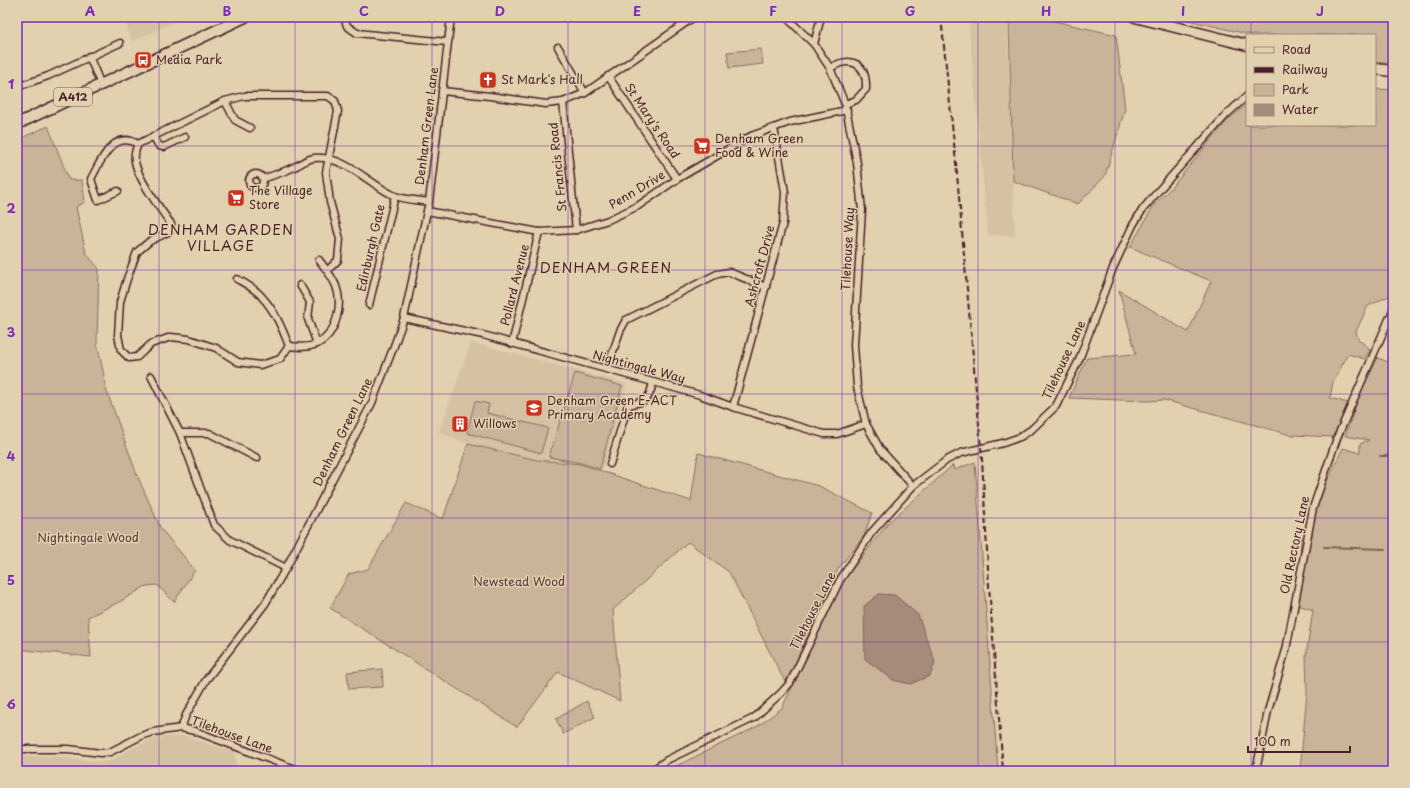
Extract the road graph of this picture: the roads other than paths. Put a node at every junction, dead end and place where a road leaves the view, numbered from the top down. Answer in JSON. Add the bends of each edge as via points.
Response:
{"nodes":[{"id":1,"x":245,"y":17,"type":"edge"},
{"id":2,"x":451,"y":17,"type":"edge"},
{"id":3,"x":694,"y":17,"type":"edge"},
{"id":4,"x":786,"y":17,"type":"edge"},
{"id":5,"x":821,"y":17,"type":"edge"},
{"id":6,"x":1135,"y":17,"type":"edge"},
{"id":7,"x":345,"y":20,"type":"dead end"},
{"id":8,"x":447,"y":42,"type":"junction"},
{"id":9,"x":120,"y":43,"type":"dead end"},
{"id":10,"x":814,"y":44,"type":"junction"},
{"id":11,"x":1246,"y":45,"type":"edge"},
{"id":12,"x":558,"y":47,"type":"dead end"},
{"id":13,"x":89,"y":56,"type":"junction"},
{"id":14,"x":830,"y":68,"type":"junction"},
{"id":15,"x":1376,"y":69,"type":"edge"},
{"id":16,"x":1393,"y":71,"type":"edge"},
{"id":17,"x":608,"y":76,"type":"junction"},
{"id":18,"x":101,"y":85,"type":"junction"},
{"id":19,"x":17,"y":87,"type":"edge"},
{"id":20,"x":442,"y":91,"type":"junction"},
{"id":21,"x":584,"y":93,"type":"junction"},
{"id":22,"x":1246,"y":97,"type":"edge"},
{"id":23,"x":225,"y":102,"type":"junction"},
{"id":24,"x":563,"y":102,"type":"junction"},
{"id":25,"x":846,"y":107,"type":"junction"},
{"id":26,"x":17,"y":124,"type":"edge"},
{"id":27,"x":250,"y":128,"type":"dead end"},
{"id":28,"x":774,"y":128,"type":"junction"},
{"id":29,"x":153,"y":136,"type":"junction"},
{"id":30,"x":185,"y":137,"type":"dead end"},
{"id":31,"x":138,"y":144,"type":"junction"},
{"id":32,"x":329,"y":160,"type":"junction"},
{"id":33,"x":263,"y":179,"type":"dead end"},
{"id":34,"x":677,"y":179,"type":"junction"},
{"id":35,"x":118,"y":191,"type":"dead end"},
{"id":36,"x":395,"y":196,"type":"junction"},
{"id":37,"x":429,"y":202,"type":"junction"},
{"id":38,"x":427,"y":212,"type":"junction"},
{"id":39,"x":576,"y":230,"type":"junction"},
{"id":40,"x":539,"y":232,"type":"junction"},
{"id":41,"x":319,"y":260,"type":"dead end"},
{"id":42,"x":328,"y":270,"type":"junction"},
{"id":43,"x":237,"y":279,"type":"dead end"},
{"id":44,"x":300,"y":285,"type":"dead end"},
{"id":45,"x":766,"y":287,"type":"junction"},
{"id":46,"x":369,"y":305,"type":"dead end"},
{"id":47,"x":1393,"y":310,"type":"edge"},
{"id":48,"x":404,"y":318,"type":"junction"},
{"id":49,"x":317,"y":344,"type":"junction"},
{"id":50,"x":512,"y":344,"type":"junction"},
{"id":51,"x":289,"y":346,"type":"junction"},
{"id":52,"x":607,"y":369,"type":"junction"},
{"id":53,"x":152,"y":376,"type":"dead end"},
{"id":54,"x":653,"y":382,"type":"junction"},
{"id":55,"x":733,"y":407,"type":"junction"},
{"id":56,"x":866,"y":424,"type":"junction"},
{"id":57,"x":180,"y":433,"type":"junction"},
{"id":58,"x":257,"y":458,"type":"dead end"},
{"id":59,"x":610,"y":464,"type":"dead end"},
{"id":60,"x":913,"y":486,"type":"junction"},
{"id":61,"x":286,"y":568,"type":"junction"},
{"id":62,"x":181,"y":728,"type":"junction"},
{"id":63,"x":17,"y":749,"type":"edge"},
{"id":64,"x":300,"y":771,"type":"edge"},
{"id":65,"x":651,"y":771,"type":"edge"},
{"id":66,"x":1256,"y":771,"type":"edge"}],
"edges":[{"from":1,"to":18,"type":"main road","number":"A412"},
{"from":2,"to":8,"type":"street","name":"Denham Green Lane"},
{"from":3,"to":17,"type":"street"},
{"from":4,"to":10,"type":"street","name":"Tilehouse Way"},
{"from":5,"to":10,"type":"street"},
{"from":6,"to":11,"type":"main road"},
{"from":7,"to":8,"type":"street","via":[[347,26],[357,33]]},
{"from":8,"to":20,"type":"street","name":"Denham Green Lane"},
{"from":9,"to":13,"type":"street"},
{"from":10,"to":14,"type":"street","name":"Tilehouse Way"},
{"from":12,"to":21,"type":"street"},
{"from":13,"to":18,"type":"street"},
{"from":13,"to":19,"type":"street","via":[[48,76]]},
{"from":14,"to":25,"type":"street","name":"Tilehouse Way"},
{"from":14,"to":25,"type":"street","name":"Penn Drive","via":[[847,62],[855,64],[864,73],[866,89]]},
{"from":15,"to":16,"type":"main road"},
{"from":17,"to":21,"type":"street"},
{"from":17,"to":34,"type":"street","name":"St Mary's Road"},
{"from":18,"to":26,"type":"main road","number":"A412"},
{"from":20,"to":24,"type":"street","via":[[546,104]]},
{"from":20,"to":37,"type":"street","name":"Denham Green Lane"},
{"from":21,"to":24,"type":"street"},
{"from":22,"to":60,"type":"street","name":"Tilehouse Lane","via":[[1226,115],[1160,189],[1133,225],[1113,268],[1079,360],[1056,406],[1020,437],[961,453],[947,460]]},
{"from":23,"to":27,"type":"street","via":[[235,120]]},
{"from":23,"to":29,"type":"street"},
{"from":23,"to":32,"type":"street","via":[[244,96],[328,96],[335,101],[338,111]]},
{"from":24,"to":39,"type":"street","name":"St Francis Road"},
{"from":25,"to":28,"type":"street","name":"Penn Drive"},
{"from":25,"to":56,"type":"street","name":"Tilehouse Way","via":[[857,163],[862,210],[854,345],[857,387]]},
{"from":28,"to":34,"type":"street","name":"Penn Drive","via":[[751,136]]},
{"from":28,"to":45,"type":"street","name":"Ashcroft Drive","via":[[784,192],[783,223]]},
{"from":29,"to":30,"type":"street","via":[[159,146],[164,147]]},
{"from":29,"to":31,"type":"street"},
{"from":31,"to":35,"type":"street","via":[[123,139],[111,146],[91,179],[98,200]]},
{"from":31,"to":51,"type":"street","via":[[134,151],[135,162],[146,186],[171,224],[170,231],[150,241],[137,252],[120,302],[118,335],[121,350],[129,358],[137,357],[151,344],[171,337],[188,339],[216,348],[238,362],[260,365],[280,359]]},
{"from":32,"to":33,"type":"street","via":[[314,158]]},
{"from":32,"to":36,"type":"street","via":[[348,166]]},
{"from":32,"to":42,"type":"street","via":[[327,184],[340,239],[338,260]]},
{"from":34,"to":39,"type":"street","name":"Penn Drive","via":[[638,206],[608,220]]},
{"from":36,"to":37,"type":"street"},
{"from":36,"to":46,"type":"street","name":"Edinburgh Gate"},
{"from":37,"to":38,"type":"street","name":"Denham Green Lane"},
{"from":38,"to":40,"type":"street","name":"Penn Drive"},
{"from":38,"to":48,"type":"street","name":"Denham Green Lane"},
{"from":39,"to":40,"type":"street","name":"Penn Drive"},
{"from":40,"to":50,"type":"street","name":"Pollard Avenue"},
{"from":41,"to":42,"type":"street"},
{"from":42,"to":49,"type":"street","via":[[336,286],[340,303],[336,321],[328,334]]},
{"from":43,"to":51,"type":"street","via":[[262,296],[280,323]]},
{"from":44,"to":49,"type":"street","via":[[310,302],[308,319]]},
{"from":45,"to":52,"type":"street","via":[[729,272],[717,274],[633,316],[626,320],[620,331]]},
{"from":45,"to":55,"type":"street","name":"Ashcroft Drive"},
{"from":47,"to":66,"type":"street","name":"Old Rectory Lane","via":[[1337,438],[1313,508],[1286,650],[1268,711]]},
{"from":48,"to":50,"type":"street","name":"Nightingale Way"},
{"from":48,"to":61,"type":"street","name":"Denham Green Lane","via":[[372,403]]},
{"from":49,"to":51,"type":"street"},
{"from":50,"to":52,"type":"street","name":"Nightingale Way"},
{"from":52,"to":54,"type":"street","name":"Nightingale Way"},
{"from":53,"to":57,"type":"street"},
{"from":54,"to":55,"type":"street","name":"Nightingale Way"},
{"from":54,"to":59,"type":"street","via":[[650,396],[643,402],[628,405]]},
{"from":55,"to":56,"type":"street","name":"Nightingale Way","via":[[824,434],[837,434]]},
{"from":56,"to":60,"type":"street","name":"Tilehouse Way","via":[[880,449]]},
{"from":57,"to":58,"type":"street","via":[[209,433]]},
{"from":57,"to":61,"type":"street","via":[[214,525],[230,540]]},
{"from":60,"to":65,"type":"street","name":"Tilehouse Lane","via":[[872,532],[840,580],[790,683],[781,694],[754,718],[666,760]]},
{"from":61,"to":62,"type":"street","name":"Denham Green Lane","via":[[265,604],[206,680]]},
{"from":62,"to":63,"type":"street","name":"Tilehouse Lane","via":[[141,736],[110,752]]},
{"from":62,"to":64,"type":"street","name":"Tilehouse Lane"}]}
